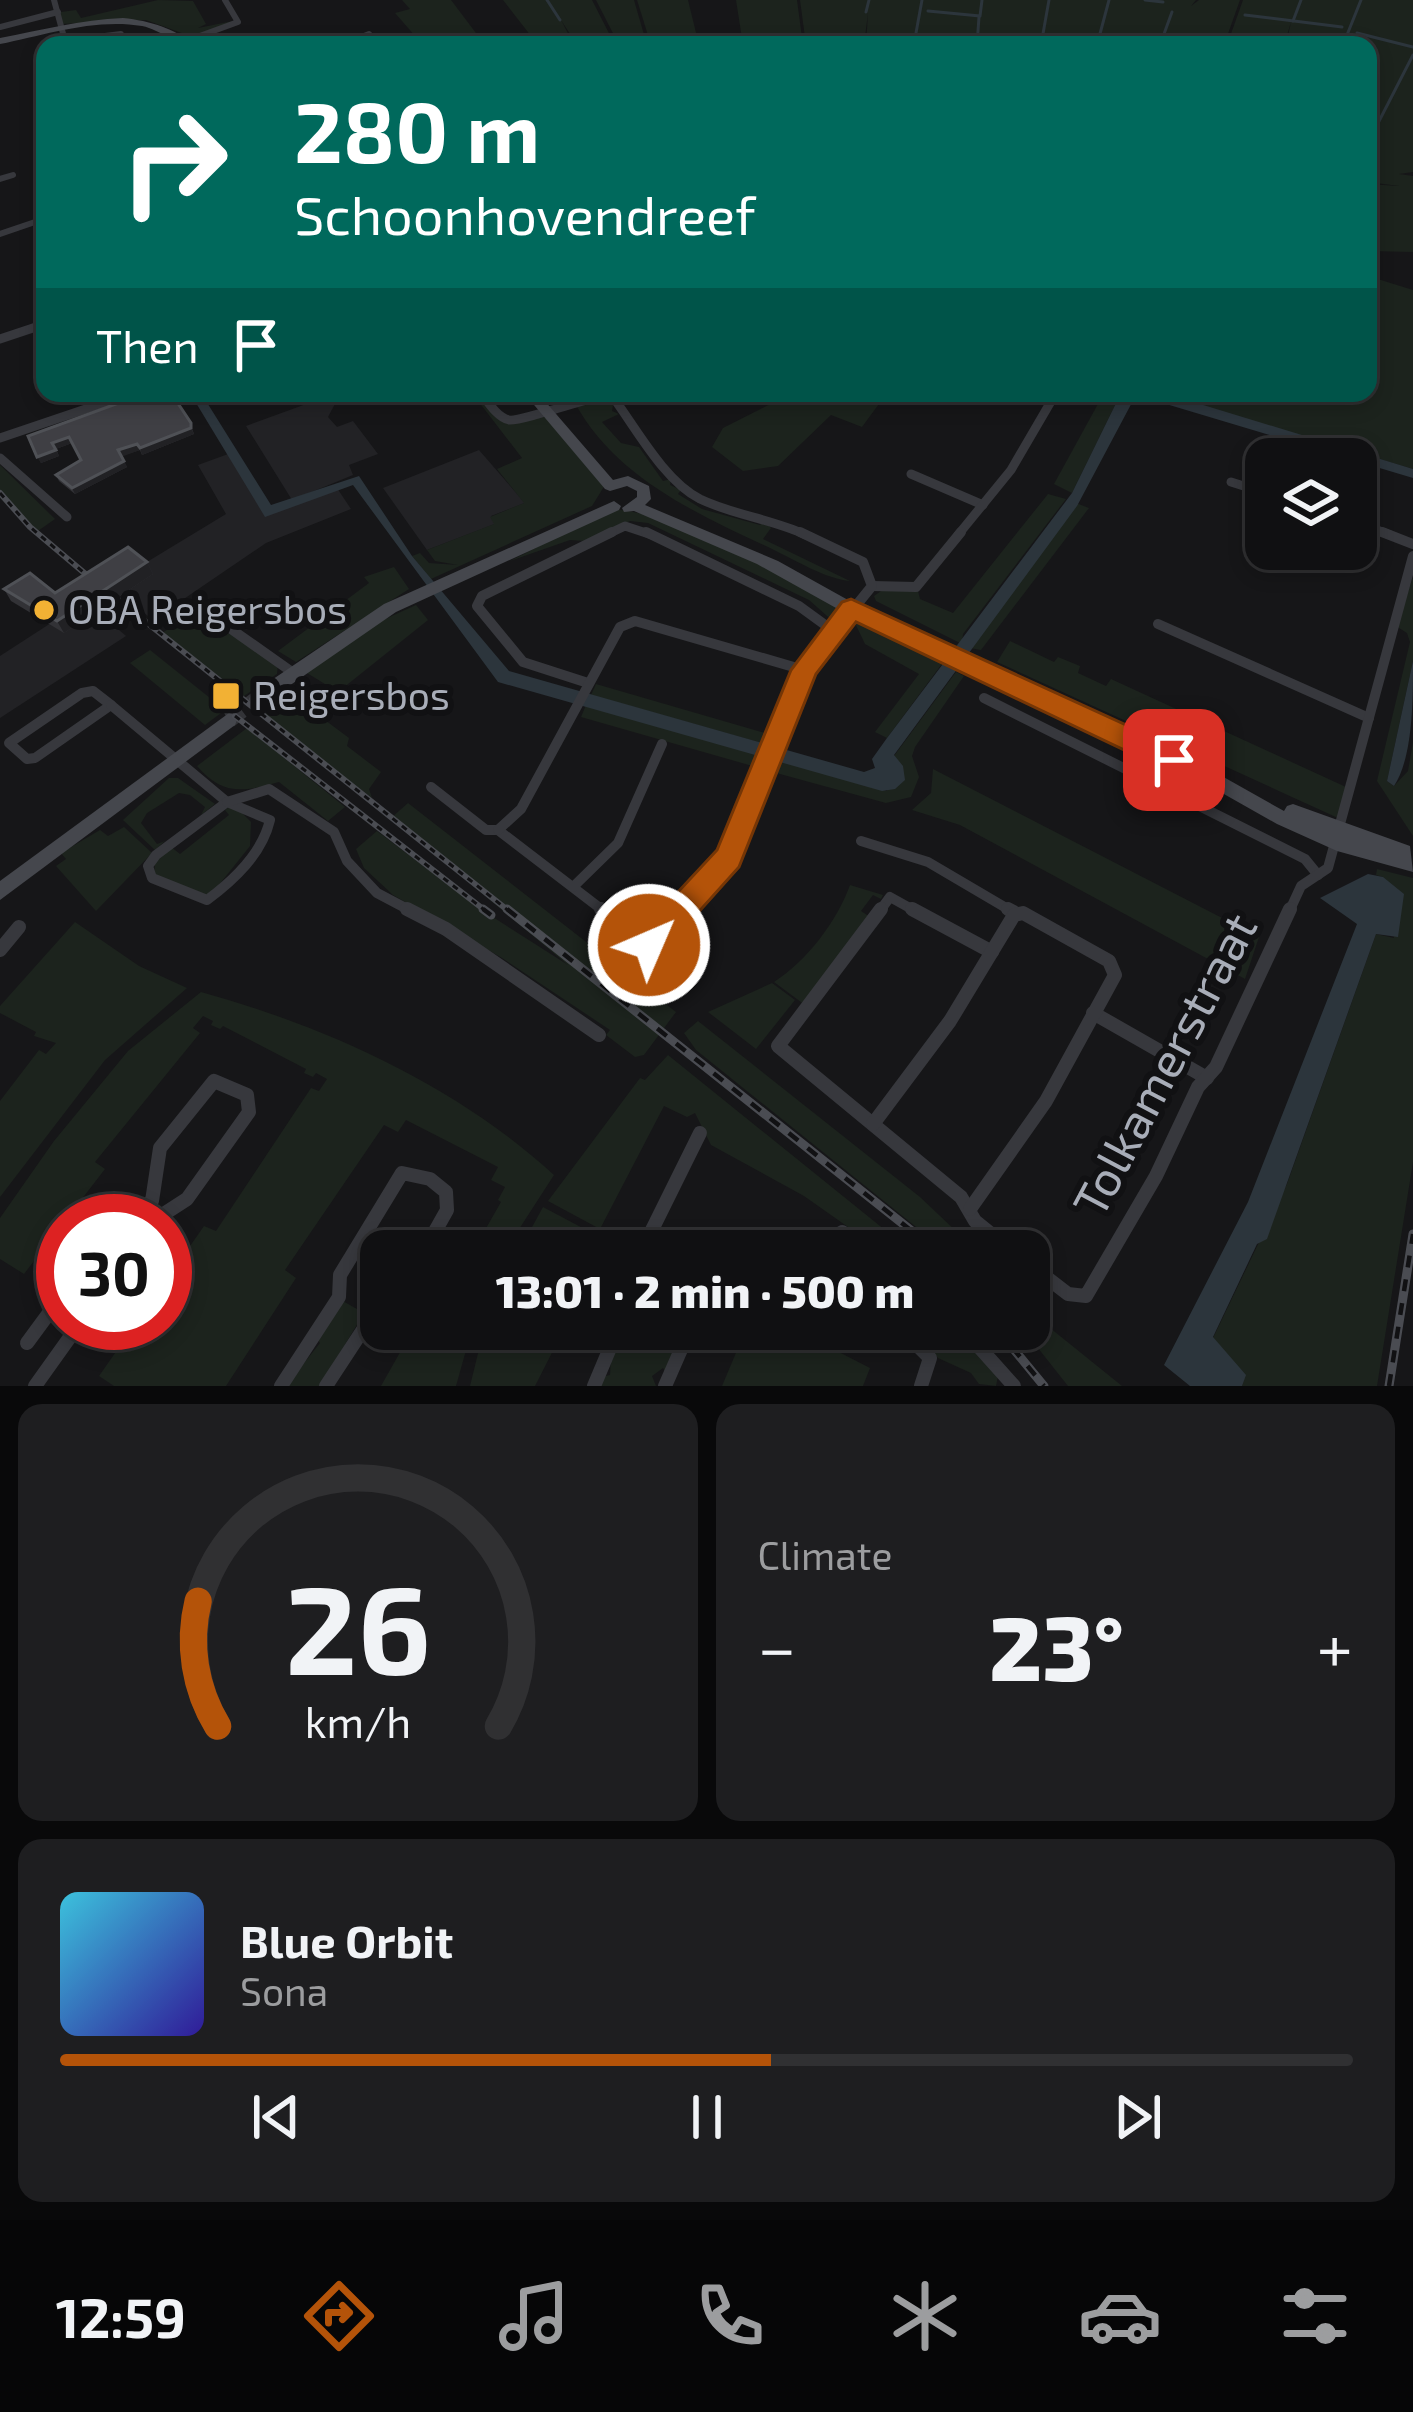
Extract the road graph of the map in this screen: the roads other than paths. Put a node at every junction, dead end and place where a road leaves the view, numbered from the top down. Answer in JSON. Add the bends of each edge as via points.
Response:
{"nodes":[{"id":1,"x":54,"y":0,"type":"edge"},
{"id":2,"x":225,"y":0,"type":"edge"},
{"id":3,"x":58,"y":12,"type":"junction"},
{"id":4,"x":0,"y":27,"type":"edge"},
{"id":5,"x":60,"y":30,"type":"junction"},
{"id":6,"x":62,"y":36,"type":"edge"},
{"id":7,"x":95,"y":36,"type":"edge"},
{"id":8,"x":115,"y":36,"type":"edge"},
{"id":9,"x":179,"y":36,"type":"edge"},
{"id":10,"x":205,"y":36,"type":"edge"},
{"id":11,"x":0,"y":41,"type":"edge"},
{"id":12,"x":13,"y":175,"type":"dead end"},
{"id":13,"x":0,"y":179,"type":"edge"},
{"id":14,"x":36,"y":223,"type":"dead end"},
{"id":15,"x":0,"y":234,"type":"edge"},
{"id":16,"x":36,"y":327,"type":"edge"},
{"id":17,"x":0,"y":339,"type":"edge"},
{"id":18,"x":106,"y":402,"type":"edge"},
{"id":19,"x":490,"y":402,"type":"edge"},
{"id":20,"x":542,"y":402,"type":"edge"},
{"id":21,"x":548,"y":402,"type":"edge"},
{"id":22,"x":574,"y":402,"type":"edge"},
{"id":23,"x":618,"y":402,"type":"edge"},
{"id":24,"x":1051,"y":402,"type":"edge"},
{"id":25,"x":550,"y":408,"type":"junction"},
{"id":26,"x":0,"y":438,"type":"edge"},
{"id":27,"x":0,"y":458,"type":"edge"},
{"id":28,"x":911,"y":474,"type":"dead end"},
{"id":29,"x":1231,"y":482,"type":"dead end"},
{"id":30,"x":1245,"y":487,"type":"edge"},
{"id":31,"x":613,"y":493,"type":"junction"},
{"id":32,"x":640,"y":502,"type":"junction"},
{"id":33,"x":982,"y":505,"type":"junction"},
{"id":34,"x":68,"y":517,"type":"dead end"},
{"id":35,"x":1377,"y":530,"type":"edge"},
{"id":36,"x":1410,"y":542,"type":"edge"},
{"id":37,"x":1413,"y":556,"type":"edge"},
{"id":38,"x":872,"y":586,"type":"junction"},
{"id":39,"x":854,"y":606,"type":"junction"},
{"id":40,"x":1158,"y":624,"type":"dead end"},
{"id":41,"x":231,"y":629,"type":"dead end"},
{"id":42,"x":832,"y":630,"type":"junction"},
{"id":43,"x":804,"y":670,"type":"junction"},
{"id":44,"x":292,"y":672,"type":"junction"},
{"id":45,"x":586,"y":687,"type":"junction"},
{"id":46,"x":984,"y":698,"type":"dead end"},
{"id":47,"x":257,"y":699,"type":"tunnel mouth"},
{"id":48,"x":111,"y":706,"type":"junction"},
{"id":49,"x":1369,"y":718,"type":"junction"},
{"id":50,"x":229,"y":721,"type":"tunnel mouth"},
{"id":51,"x":662,"y":744,"type":"dead end"},
{"id":52,"x":176,"y":760,"type":"junction"},
{"id":53,"x":431,"y":787,"type":"dead end"},
{"id":54,"x":230,"y":800,"type":"junction"},
{"id":55,"x":497,"y":830,"type":"junction"},
{"id":56,"x":1339,"y":836,"type":"junction"},
{"id":57,"x":861,"y":841,"type":"dead end"},
{"id":58,"x":1413,"y":854,"type":"edge"},
{"id":59,"x":1413,"y":864,"type":"edge"},
{"id":60,"x":1318,"y":875,"type":"junction"},
{"id":61,"x":7,"y":887,"type":"edge"},
{"id":62,"x":573,"y":887,"type":"junction"},
{"id":63,"x":1017,"y":914,"type":"junction"},
{"id":64,"x":19,"y":927,"type":"dead end"},
{"id":65,"x":0,"y":950,"type":"edge"},
{"id":66,"x":992,"y":952,"type":"junction"},
{"id":67,"x":1093,"y":1013,"type":"junction"},
{"id":68,"x":599,"y":1035,"type":"dead end"},
{"id":69,"x":1207,"y":1078,"type":"junction"},
{"id":70,"x":873,"y":1124,"type":"junction"},
{"id":71,"x":700,"y":1133,"type":"dead end"},
{"id":72,"x":153,"y":1194,"type":"edge"},
{"id":73,"x":190,"y":1194,"type":"edge"},
{"id":74,"x":970,"y":1209,"type":"junction"},
{"id":75,"x":367,"y":1230,"type":"edge"},
{"id":76,"x":435,"y":1230,"type":"edge"},
{"id":77,"x":652,"y":1230,"type":"edge"},
{"id":78,"x":986,"y":1230,"type":"edge"},
{"id":79,"x":360,"y":1242,"type":"edge"},
{"id":80,"x":1050,"y":1280,"type":"edge"},
{"id":81,"x":36,"y":1331,"type":"edge"},
{"id":82,"x":360,"y":1333,"type":"edge"},
{"id":83,"x":27,"y":1343,"type":"dead end"},
{"id":84,"x":60,"y":1350,"type":"edge"},
{"id":85,"x":609,"y":1350,"type":"edge"},
{"id":86,"x":681,"y":1350,"type":"edge"},
{"id":87,"x":922,"y":1350,"type":"edge"},
{"id":88,"x":982,"y":1350,"type":"edge"},
{"id":89,"x":34,"y":1386,"type":"edge"},
{"id":90,"x":281,"y":1386,"type":"edge"},
{"id":91,"x":326,"y":1386,"type":"edge"},
{"id":92,"x":594,"y":1386,"type":"edge"},
{"id":93,"x":665,"y":1386,"type":"edge"},
{"id":94,"x":921,"y":1386,"type":"edge"},
{"id":95,"x":1014,"y":1386,"type":"edge"}],
"edges":[{"from":1,"to":3,"type":"street"},
{"from":2,"to":10,"type":"street","via":[[238,22]]},
{"from":3,"to":4,"type":"street"},
{"from":3,"to":5,"type":"street"},
{"from":5,"to":6,"type":"street"},
{"from":5,"to":9,"type":"street","via":[[143,21]]},
{"from":5,"to":11,"type":"street"},
{"from":7,"to":8,"type":"street","via":[[121,34]]},
{"from":12,"to":13,"type":"street"},
{"from":14,"to":15,"type":"street"},
{"from":16,"to":17,"type":"street"},
{"from":18,"to":26,"type":"street"},
{"from":19,"to":25,"type":"street","via":[[508,421]]},
{"from":20,"to":25,"type":"street"},
{"from":21,"to":25,"type":"street"},
{"from":22,"to":25,"type":"street"},
{"from":23,"to":38,"type":"street","via":[[683,488],[863,562]]},
{"from":24,"to":33,"type":"street"},
{"from":25,"to":31,"type":"street"},
{"from":27,"to":34,"type":"street"},
{"from":28,"to":33,"type":"street"},
{"from":29,"to":30,"type":"street"},
{"from":31,"to":32,"type":"street"},
{"from":31,"to":32,"type":"street","via":[[640,485]]},
{"from":31,"to":44,"type":"street","via":[[368,620]]},
{"from":32,"to":39,"type":"street"},
{"from":33,"to":38,"type":"street","via":[[916,587]]},
{"from":35,"to":36,"type":"street"},
{"from":37,"to":49,"type":"street","name":"Tolkamerstraat"},
{"from":38,"to":39,"type":"street"},
{"from":39,"to":42,"type":"street"},
{"from":39,"to":56,"type":"street"},
{"from":40,"to":49,"type":"street"},
{"from":41,"to":44,"type":"street"},
{"from":42,"to":43,"type":"street"},
{"from":42,"to":45,"type":"street","via":[[799,606],[625,526],[482,596],[477,606],[523,662]]},
{"from":43,"to":45,"type":"street","via":[[635,621],[620,627]]},
{"from":43,"to":62,"type":"street","via":[[728,857],[649,945]]},
{"from":44,"to":47,"type":"street"},
{"from":45,"to":55,"type":"street","via":[[521,809]]},
{"from":46,"to":60,"type":"street","via":[[1305,859]]},
{"from":48,"to":48,"type":"street","via":[[82,692],[9,743],[35,758]]},
{"from":48,"to":52,"type":"street"},
{"from":49,"to":56,"type":"street","name":"Tolkamerstraat"},
{"from":50,"to":52,"type":"street"},
{"from":51,"to":62,"type":"street","via":[[619,843]]},
{"from":52,"to":54,"type":"street"},
{"from":52,"to":61,"type":"street"},
{"from":53,"to":55,"type":"street","via":[[486,830]]},
{"from":54,"to":54,"type":"street","via":[[271,826],[220,892],[195,899],[152,878],[152,860]]},
{"from":54,"to":68,"type":"street","via":[[269,789],[334,832],[377,893],[446,929]]},
{"from":55,"to":62,"type":"street"},
{"from":56,"to":58,"type":"street"},
{"from":56,"to":59,"type":"street"},
{"from":56,"to":60,"type":"street","name":"Tolkamerstraat"},
{"from":57,"to":63,"type":"street","via":[[928,862]]},
{"from":60,"to":69,"type":"street","name":"Tolkamerstraat","via":[[1301,886]]},
{"from":63,"to":66,"type":"street"},
{"from":63,"to":67,"type":"street","via":[[1109,961],[1115,975]]},
{"from":64,"to":65,"type":"street"},
{"from":66,"to":70,"type":"street"},
{"from":66,"to":70,"type":"street","via":[[890,897],[780,1040],[781,1054]]},
{"from":67,"to":69,"type":"street"},
{"from":67,"to":74,"type":"street","via":[[1046,1101]]},
{"from":69,"to":80,"type":"street","name":"Tolkamerstraat","via":[[1085,1296]]},
{"from":70,"to":74,"type":"street"},
{"from":71,"to":77,"type":"street"},
{"from":72,"to":73,"type":"street","via":[[157,1153],[201,1091],[214,1081],[239,1089],[249,1112]]},
{"from":74,"to":78,"type":"street"},
{"from":75,"to":76,"type":"street","via":[[402,1173],[446,1192]]},
{"from":79,"to":90,"type":"street","via":[[340,1275],[339,1297]]},
{"from":81,"to":83,"type":"street"},
{"from":82,"to":91,"type":"street"},
{"from":84,"to":89,"type":"street"},
{"from":85,"to":92,"type":"street"},
{"from":86,"to":93,"type":"street"},
{"from":87,"to":94,"type":"street","via":[[930,1358]]},
{"from":88,"to":95,"type":"street"}]}
